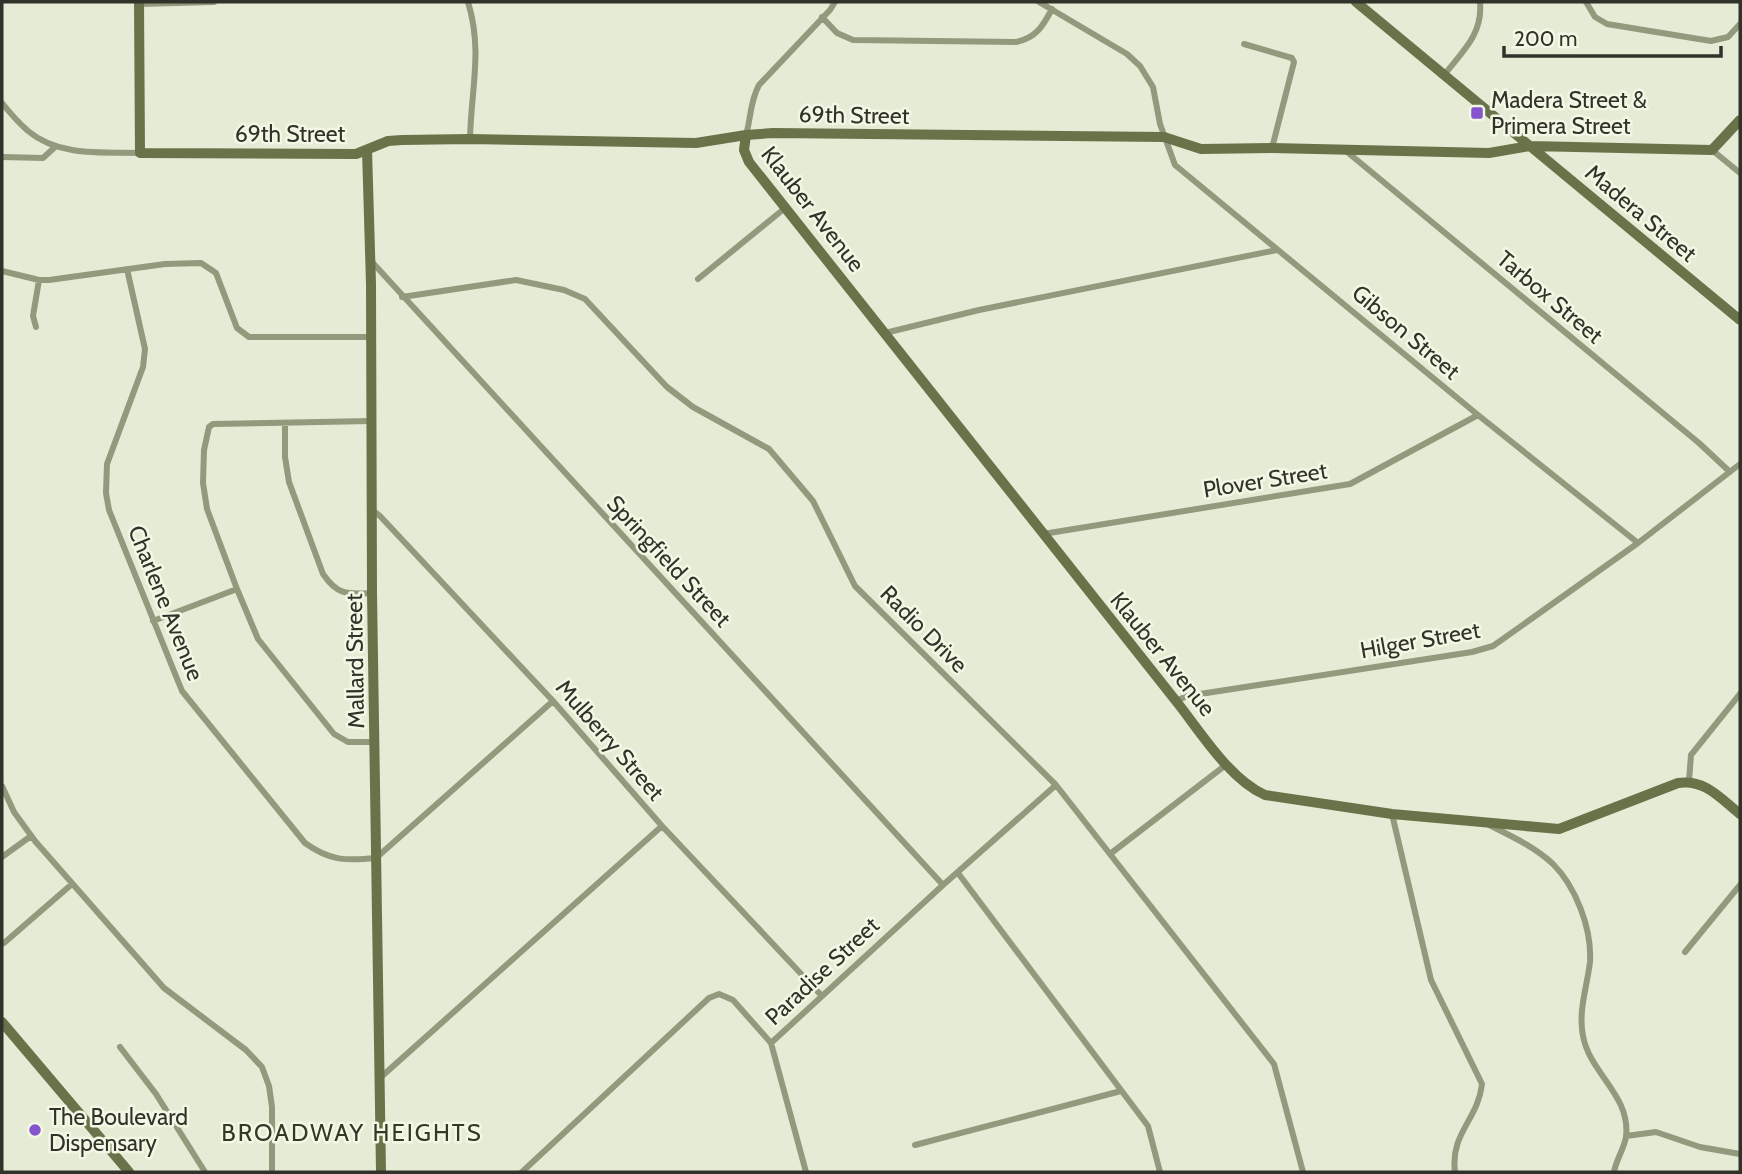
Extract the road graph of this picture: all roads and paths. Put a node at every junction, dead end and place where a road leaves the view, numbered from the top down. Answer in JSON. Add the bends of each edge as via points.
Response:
{"nodes":[{"id":1,"x":214,"y":2,"type":"edge"},
{"id":2,"x":468,"y":2,"type":"edge"},
{"id":3,"x":835,"y":2,"type":"edge"},
{"id":4,"x":1039,"y":2,"type":"edge"},
{"id":5,"x":1356,"y":2,"type":"edge"},
{"id":6,"x":1480,"y":2,"type":"edge"},
{"id":7,"x":1586,"y":2,"type":"edge"},
{"id":8,"x":139,"y":3,"type":"edge"},
{"id":9,"x":1052,"y":9,"type":"junction"},
{"id":10,"x":822,"y":18,"type":"junction"},
{"id":11,"x":1740,"y":24,"type":"edge"},
{"id":12,"x":1244,"y":44,"type":"dead end"},
{"id":13,"x":1444,"y":75,"type":"junction"},
{"id":14,"x":2,"y":103,"type":"edge"},
{"id":15,"x":1740,"y":120,"type":"edge"},
{"id":16,"x":746,"y":135,"type":"junction"},
{"id":17,"x":1164,"y":137,"type":"junction"},
{"id":18,"x":470,"y":139,"type":"junction"},
{"id":19,"x":55,"y":146,"type":"junction"},
{"id":20,"x":1530,"y":146,"type":"junction"},
{"id":21,"x":1272,"y":148,"type":"junction"},
{"id":22,"x":367,"y":150,"type":"junction"},
{"id":23,"x":1712,"y":150,"type":"junction"},
{"id":24,"x":1346,"y":151,"type":"junction"},
{"id":25,"x":140,"y":153,"type":"junction"},
{"id":26,"x":2,"y":157,"type":"edge"},
{"id":27,"x":1740,"y":173,"type":"edge"},
{"id":28,"x":785,"y":208,"type":"junction"},
{"id":29,"x":1278,"y":250,"type":"junction"},
{"id":30,"x":370,"y":261,"type":"junction"},
{"id":31,"x":127,"y":269,"type":"junction"},
{"id":32,"x":2,"y":271,"type":"edge"},
{"id":33,"x":698,"y":279,"type":"dead end"},
{"id":34,"x":39,"y":280,"type":"junction"},
{"id":35,"x":402,"y":297,"type":"junction"},
{"id":36,"x":1740,"y":320,"type":"edge"},
{"id":37,"x":36,"y":327,"type":"dead end"},
{"id":38,"x":885,"y":333,"type":"junction"},
{"id":39,"x":371,"y":337,"type":"junction"},
{"id":40,"x":1478,"y":415,"type":"junction"},
{"id":41,"x":371,"y":421,"type":"junction"},
{"id":42,"x":285,"y":424,"type":"junction"},
{"id":43,"x":1740,"y":464,"type":"edge"},
{"id":44,"x":1730,"y":472,"type":"junction"},
{"id":45,"x":372,"y":510,"type":"junction"},
{"id":46,"x":1042,"y":534,"type":"junction"},
{"id":47,"x":1638,"y":543,"type":"junction"},
{"id":48,"x":237,"y":589,"type":"junction"},
{"id":49,"x":372,"y":593,"type":"junction"},
{"id":50,"x":153,"y":621,"type":"junction"},
{"id":51,"x":1740,"y":694,"type":"edge"},
{"id":52,"x":553,"y":701,"type":"junction"},
{"id":53,"x":1176,"y":701,"type":"junction"},
{"id":54,"x":375,"y":742,"type":"junction"},
{"id":55,"x":1227,"y":764,"type":"junction"},
{"id":56,"x":1689,"y":781,"type":"junction"},
{"id":57,"x":1056,"y":785,"type":"junction"},
{"id":58,"x":2,"y":786,"type":"edge"},
{"id":59,"x":1392,"y":814,"type":"junction"},
{"id":60,"x":1740,"y":814,"type":"edge"},
{"id":61,"x":1470,"y":822,"type":"junction"},
{"id":62,"x":662,"y":826,"type":"junction"},
{"id":63,"x":31,"y":836,"type":"junction"},
{"id":64,"x":1110,"y":854,"type":"junction"},
{"id":65,"x":2,"y":857,"type":"edge"},
{"id":66,"x":376,"y":858,"type":"junction"},
{"id":67,"x":958,"y":873,"type":"junction"},
{"id":68,"x":72,"y":884,"type":"junction"},
{"id":69,"x":943,"y":885,"type":"junction"},
{"id":70,"x":1740,"y":885,"type":"edge"},
{"id":71,"x":4,"y":943,"type":"dead end"},
{"id":72,"x":1685,"y":952,"type":"dead end"},
{"id":73,"x":821,"y":995,"type":"junction"},
{"id":74,"x":2,"y":1022,"type":"edge"},
{"id":75,"x":771,"y":1043,"type":"junction"},
{"id":76,"x":120,"y":1047,"type":"dead end"},
{"id":77,"x":381,"y":1077,"type":"junction"},
{"id":78,"x":1121,"y":1091,"type":"junction"},
{"id":79,"x":1626,"y":1136,"type":"junction"},
{"id":80,"x":915,"y":1145,"type":"dead end"},
{"id":81,"x":1740,"y":1154,"type":"edge"},
{"id":82,"x":129,"y":1172,"type":"edge"},
{"id":83,"x":205,"y":1172,"type":"edge"},
{"id":84,"x":272,"y":1172,"type":"edge"},
{"id":85,"x":381,"y":1172,"type":"edge"},
{"id":86,"x":522,"y":1172,"type":"edge"},
{"id":87,"x":806,"y":1172,"type":"edge"},
{"id":88,"x":1160,"y":1172,"type":"edge"},
{"id":89,"x":1303,"y":1172,"type":"edge"},
{"id":90,"x":1455,"y":1172,"type":"edge"},
{"id":91,"x":1614,"y":1172,"type":"edge"}],
"edges":[{"from":1,"to":8,"type":"street"},
{"from":2,"to":18,"type":"street","via":[[475,26],[476,75]]},
{"from":3,"to":10,"type":"street"},
{"from":4,"to":9,"type":"street","name":"Gibson Street"},
{"from":5,"to":13,"type":"street","name":"Madera Street"},
{"from":6,"to":13,"type":"street","via":[[1477,32]]},
{"from":7,"to":11,"type":"street","via":[[1594,17],[1607,24],[1711,41],[1728,37]]},
{"from":8,"to":25,"type":"street"},
{"from":9,"to":10,"type":"street","via":[[1036,34],[1016,42],[853,40],[837,33]]},
{"from":9,"to":17,"type":"street","name":"Gibson Street","via":[[1140,66],[1156,94]]},
{"from":10,"to":16,"type":"street","via":[[758,85]]},
{"from":12,"to":21,"type":"street","via":[[1294,62]]},
{"from":13,"to":20,"type":"street","name":"Madera Street"},
{"from":14,"to":19,"type":"street","via":[[29,132]]},
{"from":15,"to":23,"type":"street"},
{"from":16,"to":17,"type":"street","name":"69th Street"},
{"from":16,"to":18,"type":"street","name":"69th Street","via":[[696,143]]},
{"from":16,"to":28,"type":"street","name":"Klauber Avenue","via":[[744,150],[749,162]]},
{"from":17,"to":21,"type":"street","name":"69th Street","via":[[1201,149]]},
{"from":17,"to":29,"type":"street","name":"Gibson Street","via":[[1175,164]]},
{"from":18,"to":22,"type":"street","name":"69th Street","via":[[388,141]]},
{"from":19,"to":25,"type":"street","name":"69th Street"},
{"from":19,"to":26,"type":"street","via":[[43,158]]},
{"from":20,"to":23,"type":"street","name":"69th Street"},
{"from":20,"to":24,"type":"street","name":"69th Street","via":[[1489,153]]},
{"from":20,"to":36,"type":"street","name":"Madera Street"},
{"from":21,"to":24,"type":"street","name":"69th Street"},
{"from":22,"to":25,"type":"street","name":"69th Street","via":[[356,154]]},
{"from":22,"to":30,"type":"street","name":"Mallard Street"},
{"from":23,"to":27,"type":"street"},
{"from":24,"to":44,"type":"street","name":"Tarbox Street"},
{"from":28,"to":33,"type":"street"},
{"from":28,"to":38,"type":"street","name":"Klauber Avenue"},
{"from":29,"to":38,"type":"street"},
{"from":29,"to":40,"type":"street","name":"Gibson Street"},
{"from":30,"to":35,"type":"street","name":"Springfield Street"},
{"from":30,"to":39,"type":"street","name":"Mallard Street"},
{"from":31,"to":34,"type":"street"},
{"from":31,"to":39,"type":"street","via":[[201,263],[213,269],[237,328],[249,337]]},
{"from":31,"to":50,"type":"street","name":"Charlene Avenue","via":[[145,349],[143,368],[107,464],[106,493]]},
{"from":32,"to":34,"type":"street"},
{"from":34,"to":37,"type":"street","via":[[33,316]]},
{"from":35,"to":57,"type":"street","name":"Radio Drive","via":[[516,280],[550,285],[585,299],[667,387],[693,407],[769,449],[813,502],[855,586]]},
{"from":35,"to":69,"type":"street","name":"Springfield Street"},
{"from":38,"to":46,"type":"street","name":"Klauber Avenue"},
{"from":39,"to":41,"type":"street","name":"Mallard Street"},
{"from":40,"to":46,"type":"street","name":"Plover Street","via":[[1350,484]]},
{"from":40,"to":47,"type":"street","name":"Gibson Street"},
{"from":41,"to":42,"type":"street"},
{"from":41,"to":45,"type":"street","name":"Mallard Street"},
{"from":42,"to":48,"type":"street","via":[[209,427],[203,461],[207,509]]},
{"from":42,"to":49,"type":"street","via":[[289,482],[323,575],[341,592]]},
{"from":43,"to":44,"type":"street","name":"Hilger Street"},
{"from":44,"to":47,"type":"street","name":"Hilger Street"},
{"from":45,"to":49,"type":"street","name":"Mallard Street"},
{"from":45,"to":52,"type":"street","name":"Mulberry Street"},
{"from":46,"to":53,"type":"street","name":"Klauber Avenue"},
{"from":47,"to":53,"type":"street","name":"Hilger Street","via":[[1493,646]]},
{"from":48,"to":50,"type":"street"},
{"from":48,"to":54,"type":"street","via":[[258,639],[334,734],[348,742]]},
{"from":49,"to":54,"type":"street","name":"Mallard Street"},
{"from":50,"to":66,"type":"street","name":"Charlene Avenue","via":[[182,691],[305,843],[321,855],[339,859]]},
{"from":51,"to":56,"type":"street","via":[[1691,755]]},
{"from":52,"to":62,"type":"street","name":"Mulberry Street"},
{"from":52,"to":66,"type":"street"},
{"from":53,"to":55,"type":"street","name":"Klauber Avenue"},
{"from":54,"to":66,"type":"street","name":"Mallard Street"},
{"from":55,"to":59,"type":"street","name":"Klauber Avenue","via":[[1265,795]]},
{"from":55,"to":64,"type":"street"},
{"from":56,"to":60,"type":"street","via":[[1701,784]]},
{"from":56,"to":61,"type":"street","name":"Klauber Avenue","via":[[1559,830]]},
{"from":57,"to":64,"type":"street","name":"Radio Drive"},
{"from":57,"to":67,"type":"street","name":"Paradise Street"},
{"from":58,"to":63,"type":"street"},
{"from":59,"to":61,"type":"street","name":"Klauber Avenue"},
{"from":59,"to":90,"type":"street","via":[[1431,980],[1482,1084],[1480,1100],[1458,1139]]},
{"from":61,"to":79,"type":"street","via":[[1488,825],[1532,849],[1553,864],[1572,890],[1590,939],[1581,1011],[1583,1035],[1595,1067],[1621,1102]]},
{"from":62,"to":73,"type":"street","name":"Mulberry Street"},
{"from":62,"to":77,"type":"street"},
{"from":63,"to":65,"type":"street"},
{"from":63,"to":68,"type":"street"},
{"from":64,"to":89,"type":"street","name":"Radio Drive","via":[[1274,1064]]},
{"from":66,"to":77,"type":"street","name":"Mallard Street"},
{"from":67,"to":69,"type":"street","name":"Paradise Street"},
{"from":67,"to":78,"type":"street"},
{"from":68,"to":71,"type":"street"},
{"from":68,"to":84,"type":"street","via":[[164,988],[262,1067],[272,1107]]},
{"from":69,"to":73,"type":"street","name":"Paradise Street"},
{"from":70,"to":72,"type":"street"},
{"from":73,"to":75,"type":"street","name":"Paradise Street"},
{"from":74,"to":82,"type":"street"},
{"from":75,"to":86,"type":"street","name":"Paradise Street","via":[[733,1000],[719,994],[709,998]]},
{"from":75,"to":87,"type":"street"},
{"from":76,"to":83,"type":"street"},
{"from":77,"to":85,"type":"street","name":"Mallard Street"},
{"from":78,"to":80,"type":"street"},
{"from":78,"to":88,"type":"street","via":[[1148,1126]]},
{"from":79,"to":81,"type":"street","via":[[1656,1132]]},
{"from":79,"to":91,"type":"street"}]}
